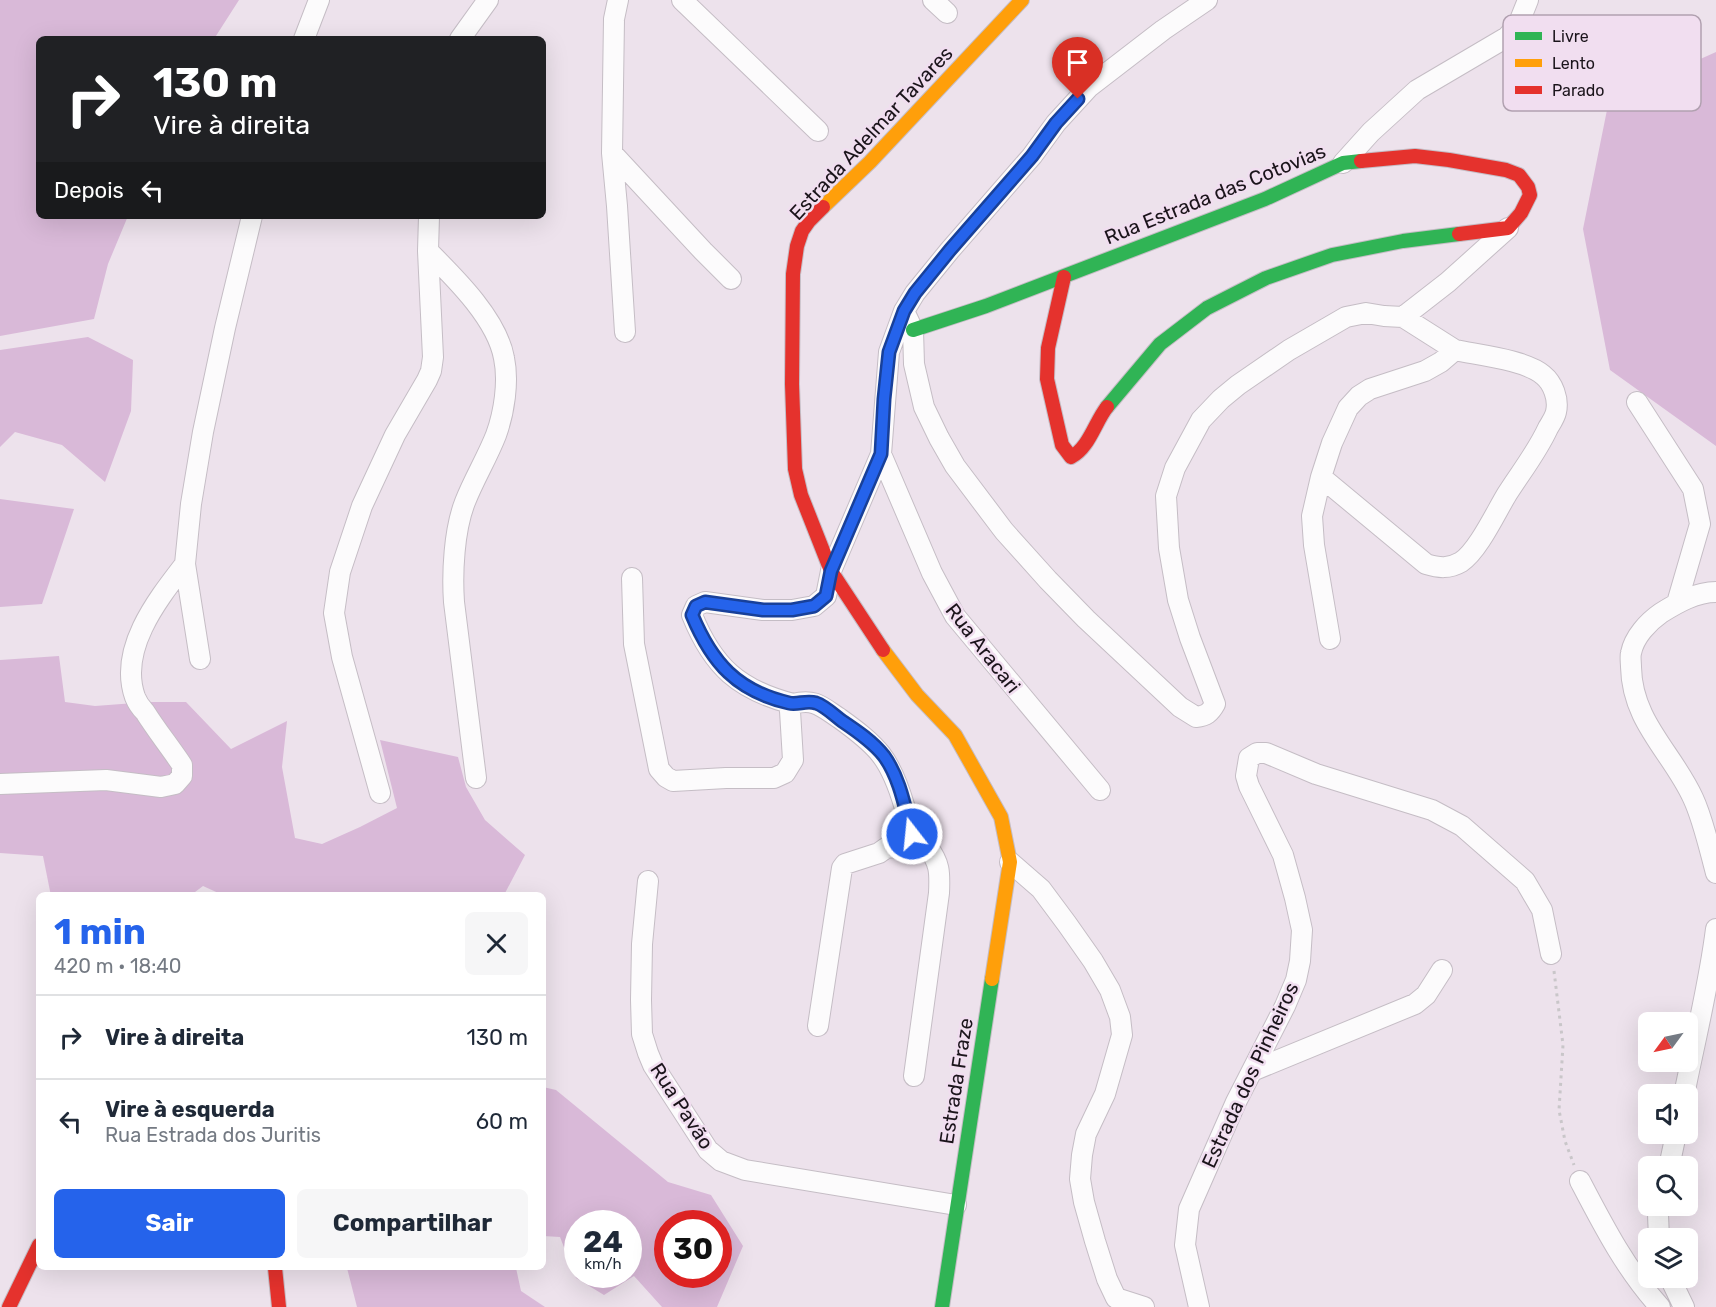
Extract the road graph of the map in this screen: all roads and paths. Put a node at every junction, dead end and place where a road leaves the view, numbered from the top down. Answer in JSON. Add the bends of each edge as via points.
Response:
{"nodes":[{"id":1,"x":319,"y":0,"type":"edge"},
{"id":2,"x":488,"y":0,"type":"edge"},
{"id":3,"x":618,"y":0,"type":"edge"},
{"id":4,"x":682,"y":0,"type":"edge"},
{"id":5,"x":1022,"y":0,"type":"edge"},
{"id":6,"x":1208,"y":0,"type":"edge"},
{"id":7,"x":1528,"y":0,"type":"edge"},
{"id":8,"x":1522,"y":15,"type":"edge"},
{"id":9,"x":305,"y":36,"type":"edge"},
{"id":10,"x":462,"y":36,"type":"edge"},
{"id":11,"x":1503,"y":40,"type":"edge"},
{"id":12,"x":818,"y":131,"type":"dead end"},
{"id":13,"x":612,"y":153,"type":"junction"},
{"id":14,"x":1342,"y":164,"type":"junction"},
{"id":15,"x":251,"y":219,"type":"edge"},
{"id":16,"x":429,"y":219,"type":"edge"},
{"id":17,"x":1508,"y":228,"type":"junction"},
{"id":18,"x":428,"y":251,"type":"junction"},
{"id":19,"x":1064,"y":277,"type":"junction"},
{"id":20,"x":730,"y":279,"type":"dead end"},
{"id":21,"x":904,"y":311,"type":"junction"},
{"id":22,"x":1403,"y":317,"type":"junction"},
{"id":23,"x":913,"y":330,"type":"junction"},
{"id":24,"x":625,"y":332,"type":"dead end"},
{"id":25,"x":1455,"y":350,"type":"junction"},
{"id":26,"x":1638,"y":402,"type":"dead end"},
{"id":27,"x":881,"y":454,"type":"junction"},
{"id":28,"x":1321,"y":477,"type":"junction"},
{"id":29,"x":185,"y":564,"type":"junction"},
{"id":30,"x":831,"y":571,"type":"junction"},
{"id":31,"x":632,"y":578,"type":"dead end"},
{"id":32,"x":1716,"y":592,"type":"edge"},
{"id":33,"x":1677,"y":603,"type":"junction"},
{"id":34,"x":1330,"y":639,"type":"dead end"},
{"id":35,"x":200,"y":659,"type":"dead end"},
{"id":36,"x":793,"y":704,"type":"junction"},
{"id":37,"x":476,"y":778,"type":"dead end"},
{"id":38,"x":0,"y":784,"type":"edge"},
{"id":39,"x":1100,"y":790,"type":"dead end"},
{"id":40,"x":380,"y":793,"type":"dead end"},
{"id":41,"x":911,"y":845,"type":"junction"},
{"id":42,"x":1010,"y":862,"type":"junction"},
{"id":43,"x":1716,"y":873,"type":"edge"},
{"id":44,"x":648,"y":880,"type":"dead end"},
{"id":45,"x":1716,"y":929,"type":"edge"},
{"id":46,"x":1551,"y":954,"type":"joint"},
{"id":47,"x":1442,"y":970,"type":"dead end"},
{"id":48,"x":818,"y":1026,"type":"dead end"},
{"id":49,"x":1252,"y":1071,"type":"junction"},
{"id":50,"x":914,"y":1076,"type":"dead end"},
{"id":51,"x":1686,"y":1084,"type":"edge"},
{"id":52,"x":1580,"y":1181,"type":"joint"},
{"id":53,"x":956,"y":1205,"type":"junction"},
{"id":54,"x":36,"y":1251,"type":"edge"},
{"id":55,"x":275,"y":1270,"type":"edge"},
{"id":56,"x":1674,"y":1288,"type":"edge"},
{"id":57,"x":1118,"y":1303,"type":"edge"},
{"id":58,"x":9,"y":1307,"type":"edge"},
{"id":59,"x":279,"y":1307,"type":"edge"},
{"id":60,"x":942,"y":1307,"type":"edge"},
{"id":61,"x":1144,"y":1307,"type":"edge"},
{"id":62,"x":1199,"y":1307,"type":"edge"},
{"id":63,"x":1660,"y":1307,"type":"edge"},
{"id":64,"x":1683,"y":1307,"type":"edge"}],
"edges":[{"from":1,"to":9,"type":"street"},
{"from":2,"to":10,"type":"street"},
{"from":3,"to":13,"type":"street","via":[[614,19]]},
{"from":4,"to":12,"type":"street"},
{"from":5,"to":30,"type":"street","name":"Estrada Adelmar Tavares","via":[[809,221],[796,246],[792,384],[795,469]]},
{"from":6,"to":21,"type":"street","via":[[1089,87],[950,250]]},
{"from":7,"to":8,"type":"street"},
{"from":11,"to":14,"type":"street","via":[[1417,90]]},
{"from":13,"to":20,"type":"street"},
{"from":13,"to":24,"type":"street"},
{"from":14,"to":17,"type":"street","name":"Rua Estrada das Cotovias","via":[[1415,156],[1519,175],[1530,195]]},
{"from":14,"to":19,"type":"street","name":"Rua Estrada das Cotovias","via":[[1265,199]]},
{"from":15,"to":29,"type":"street","via":[[203,432]]},
{"from":16,"to":18,"type":"street"},
{"from":17,"to":19,"type":"street","via":[[1403,241],[1332,255],[1266,278],[1207,308],[1144,360],[1099,417],[1079,453],[1071,457],[1062,445],[1047,379],[1048,348]]},
{"from":17,"to":22,"type":"street"},
{"from":18,"to":37,"type":"street","via":[[480,308],[504,357],[504,398],[496,434],[464,504],[452,577]]},
{"from":18,"to":40,"type":"street","via":[[431,371],[362,506],[340,572],[334,613],[342,657]]},
{"from":19,"to":23,"type":"street","name":"Rua Estrada das Cotovias"},
{"from":21,"to":23,"type":"street"},
{"from":21,"to":27,"type":"street","via":[[889,352]]},
{"from":22,"to":23,"type":"street","via":[[1366,313],[1346,317],[1289,350],[1221,399],[1201,420],[1174,468],[1166,496],[1178,600],[1215,704],[1206,716],[1196,717],[1180,707],[1048,580],[1004,531],[955,466],[924,407],[914,364]]},
{"from":22,"to":25,"type":"street"},
{"from":25,"to":28,"type":"street","via":[[1425,371],[1359,396],[1348,408]]},
{"from":25,"to":28,"type":"street","via":[[1526,365],[1543,374],[1556,397],[1556,412],[1539,448],[1463,561],[1439,568],[1426,564]]},
{"from":26,"to":33,"type":"street","via":[[1693,489],[1696,501],[1700,524]]},
{"from":27,"to":30,"type":"street"},
{"from":27,"to":39,"type":"street","name":"Rua Aracari","via":[[932,573],[955,616]]},
{"from":28,"to":34,"type":"street","via":[[1312,516]]},
{"from":29,"to":35,"type":"street"},
{"from":29,"to":38,"type":"street","via":[[141,630],[130,671],[135,698],[182,765],[182,776],[175,784],[160,787],[106,780]]},
{"from":30,"to":36,"type":"street","via":[[826,596],[814,606],[763,610],[705,602],[696,606],[692,615],[706,644],[735,680],[772,699]]},
{"from":30,"to":42,"type":"street","name":"Estrada Adelmar Tavares","via":[[882,649],[917,695],[955,735],[1001,817]]},
{"from":31,"to":36,"type":"street","via":[[634,644],[659,769],[666,777],[673,781],[774,778],[785,773],[793,760],[789,711]]},
{"from":32,"to":33,"type":"street"},
{"from":33,"to":43,"type":"street","via":[[1653,618],[1640,633],[1631,653],[1631,679],[1639,708],[1693,798]]},
{"from":36,"to":41,"type":"street","via":[[818,703],[863,735],[884,757],[897,780],[912,834]]},
{"from":41,"to":48,"type":"street","via":[[886,848],[842,868]]},
{"from":41,"to":50,"type":"street","via":[[927,846],[936,858],[940,874]]},
{"from":42,"to":53,"type":"street","name":"Estrada Fraze"},
{"from":42,"to":57,"type":"street","via":[[1041,889],[1067,924],[1110,990],[1120,1017],[1122,1035],[1105,1094],[1086,1134],[1080,1179],[1095,1241]]},
{"from":44,"to":53,"type":"street","name":"Rua Pavão","via":[[642,944],[642,1034],[653,1065],[708,1150],[721,1161],[745,1170]]},
{"from":45,"to":51,"type":"street"},
{"from":46,"to":49,"type":"street","name":"Estrada dos Pinheiros","via":[[1542,910],[1525,881],[1462,826],[1432,810],[1257,753],[1249,758],[1246,776],[1283,855],[1302,930],[1296,980]]},
{"from":46,"to":52,"type":"path","via":[[1563,1045],[1559,1110],[1565,1141]]},
{"from":47,"to":49,"type":"street","via":[[1426,995],[1415,1004]]},
{"from":49,"to":62,"type":"street","name":"Estrada dos Pinheiros","via":[[1189,1209],[1185,1245]]},
{"from":52,"to":63,"type":"street","via":[[1608,1235]]},
{"from":53,"to":60,"type":"street","name":"Estrada Fraze"},
{"from":54,"to":58,"type":"street"},
{"from":55,"to":59,"type":"street"},
{"from":56,"to":64,"type":"street"},
{"from":57,"to":61,"type":"street"}]}
